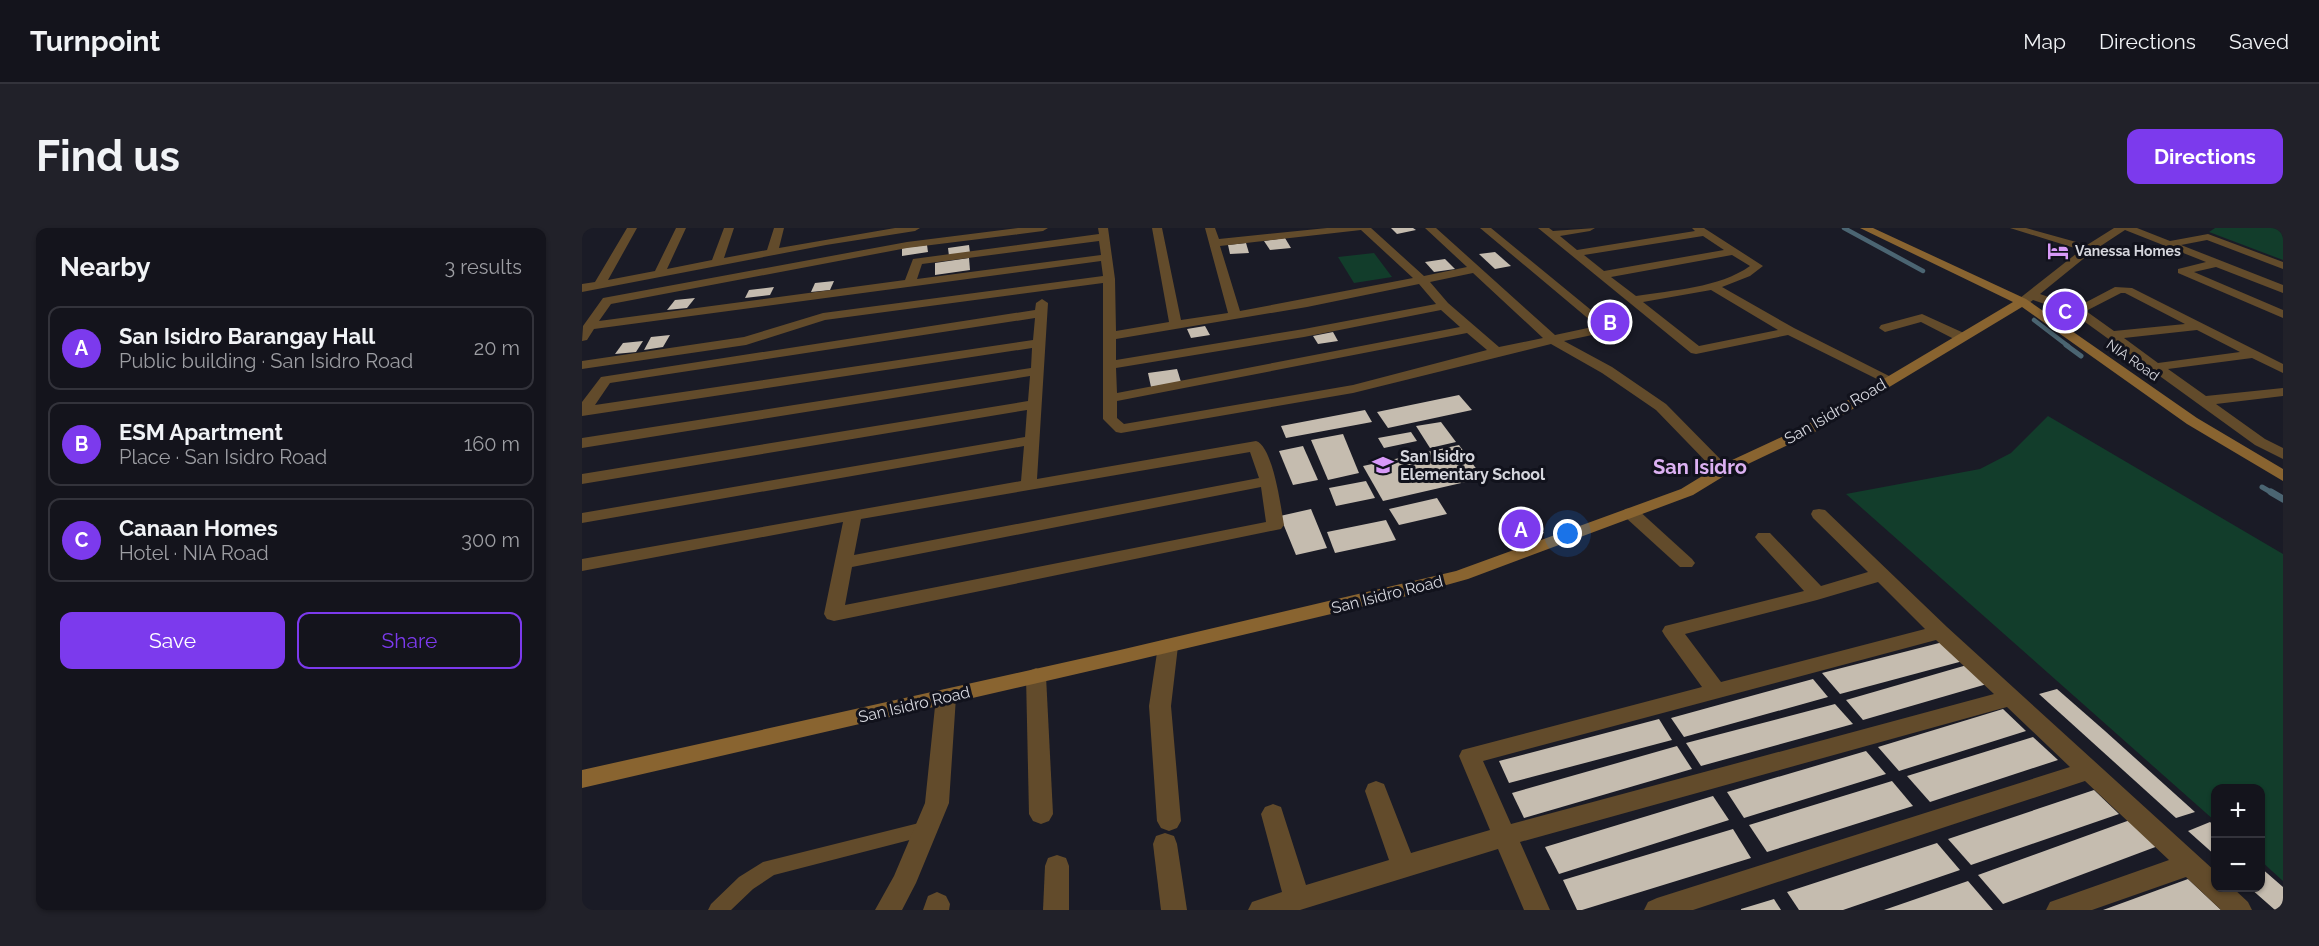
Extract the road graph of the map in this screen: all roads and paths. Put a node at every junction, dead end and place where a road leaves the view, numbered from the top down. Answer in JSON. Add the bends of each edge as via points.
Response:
{"nodes":[{"id":1,"x":632,"y":228,"type":"edge"},
{"id":2,"x":681,"y":228,"type":"edge"},
{"id":3,"x":729,"y":228,"type":"edge"},
{"id":4,"x":779,"y":228,"type":"edge"},
{"id":5,"x":828,"y":228,"type":"edge"},
{"id":6,"x":915,"y":228,"type":"edge"},
{"id":7,"x":1043,"y":228,"type":"edge"},
{"id":8,"x":1157,"y":228,"type":"edge"},
{"id":9,"x":1210,"y":228,"type":"edge"},
{"id":10,"x":1357,"y":228,"type":"edge"},
{"id":11,"x":1365,"y":228,"type":"edge"},
{"id":12,"x":1430,"y":228,"type":"edge"},
{"id":13,"x":1485,"y":228,"type":"edge"},
{"id":14,"x":1590,"y":228,"type":"edge"},
{"id":15,"x":1865,"y":228,"type":"edge"},
{"id":16,"x":2015,"y":228,"type":"edge"},
{"id":17,"x":2121,"y":228,"type":"edge"},
{"id":18,"x":2128,"y":228,"type":"edge"},
{"id":19,"x":1700,"y":230,"type":"edge"},
{"id":20,"x":876,"y":231,"type":"edge"},
{"id":21,"x":1547,"y":231,"type":"edge"},
{"id":22,"x":1103,"y":233,"type":"edge"},
{"id":23,"x":826,"y":242,"type":"junction"},
{"id":24,"x":1214,"y":243,"type":"junction"},
{"id":25,"x":2171,"y":244,"type":"junction"},
{"id":26,"x":2088,"y":249,"type":"junction"},
{"id":27,"x":1734,"y":251,"type":"junction"},
{"id":28,"x":772,"y":253,"type":"junction"},
{"id":29,"x":1577,"y":254,"type":"junction"},
{"id":30,"x":1107,"y":257,"type":"junction"},
{"id":31,"x":717,"y":263,"type":"junction"},
{"id":32,"x":2218,"y":263,"type":"junction"},
{"id":33,"x":2283,"y":266,"type":"edge"},
{"id":34,"x":1476,"y":269,"type":"junction"},
{"id":35,"x":659,"y":274,"type":"junction"},
{"id":36,"x":1603,"y":275,"type":"junction"},
{"id":37,"x":1109,"y":279,"type":"junction"},
{"id":38,"x":1423,"y":281,"type":"junction"},
{"id":39,"x":910,"y":282,"type":"junction"},
{"id":40,"x":599,"y":285,"type":"junction"},
{"id":41,"x":1713,"y":286,"type":"junction"},
{"id":42,"x":582,"y":288,"type":"edge"},
{"id":43,"x":2283,"y":289,"type":"edge"},
{"id":44,"x":2027,"y":299,"type":"junction"},
{"id":45,"x":1634,"y":300,"type":"junction"},
{"id":46,"x":1444,"y":306,"type":"junction"},
{"id":47,"x":2078,"y":311,"type":"junction"},
{"id":48,"x":2283,"y":314,"type":"edge"},
{"id":49,"x":1235,"y":315,"type":"junction"},
{"id":50,"x":589,"y":326,"type":"junction"},
{"id":51,"x":1176,"y":326,"type":"junction"},
{"id":52,"x":2200,"y":326,"type":"junction"},
{"id":53,"x":1885,"y":328,"type":"dead end"},
{"id":54,"x":1470,"y":329,"type":"junction"},
{"id":55,"x":1790,"y":331,"type":"junction"},
{"id":56,"x":2115,"y":335,"type":"junction"},
{"id":57,"x":1110,"y":336,"type":"junction"},
{"id":58,"x":582,"y":337,"type":"edge"},
{"id":59,"x":1961,"y":337,"type":"junction"},
{"id":60,"x":1553,"y":340,"type":"junction"},
{"id":61,"x":1039,"y":343,"type":"junction"},
{"id":62,"x":1496,"y":352,"type":"junction"},
{"id":63,"x":2254,"y":354,"type":"junction"},
{"id":64,"x":582,"y":365,"type":"edge"},
{"id":65,"x":1111,"y":365,"type":"junction"},
{"id":66,"x":2156,"y":367,"type":"junction"},
{"id":67,"x":2283,"y":369,"type":"edge"},
{"id":68,"x":1037,"y":371,"type":"junction"},
{"id":69,"x":1890,"y":380,"type":"junction"},
{"id":70,"x":2283,"y":392,"type":"edge"},
{"id":71,"x":1111,"y":398,"type":"junction"},
{"id":72,"x":2203,"y":401,"type":"junction"},
{"id":73,"x":1035,"y":404,"type":"junction"},
{"id":74,"x":582,"y":411,"type":"edge"},
{"id":75,"x":1032,"y":440,"type":"junction"},
{"id":76,"x":582,"y":443,"type":"edge"},
{"id":77,"x":2283,"y":454,"type":"edge"},
{"id":78,"x":1723,"y":470,"type":"junction"},
{"id":79,"x":2283,"y":476,"type":"edge"},
{"id":80,"x":582,"y":479,"type":"edge"},
{"id":81,"x":1268,"y":481,"type":"junction"},
{"id":82,"x":1029,"y":484,"type":"junction"},
{"id":83,"x":1632,"y":513,"type":"junction"},
{"id":84,"x":854,"y":514,"type":"junction"},
{"id":85,"x":1819,"y":514,"type":"dead end"},
{"id":86,"x":582,"y":518,"type":"edge"},
{"id":87,"x":1764,"y":537,"type":"dead end"},
{"id":88,"x":845,"y":563,"type":"junction"},
{"id":89,"x":1686,"y":563,"type":"dead end"},
{"id":90,"x":582,"y":565,"type":"edge"},
{"id":91,"x":1882,"y":574,"type":"junction"},
{"id":92,"x":1817,"y":594,"type":"junction"},
{"id":93,"x":1940,"y":632,"type":"junction"},
{"id":94,"x":1168,"y":646,"type":"junction"},
{"id":95,"x":1036,"y":676,"type":"junction"},
{"id":96,"x":1717,"y":692,"type":"junction"},
{"id":97,"x":946,"y":697,"type":"junction"},
{"id":98,"x":2010,"y":698,"type":"junction"},
{"id":99,"x":2089,"y":770,"type":"junction"},
{"id":100,"x":582,"y":779,"type":"edge"},
{"id":101,"x":1376,"y":791,"type":"dead end"},
{"id":102,"x":1041,"y":814,"type":"dead end"},
{"id":103,"x":1273,"y":814,"type":"dead end"},
{"id":104,"x":927,"y":829,"type":"junction"},
{"id":105,"x":1505,"y":836,"type":"junction"},
{"id":106,"x":2190,"y":864,"type":"junction"},
{"id":107,"x":1057,"y":866,"type":"dead end"},
{"id":108,"x":1404,"y":867,"type":"junction"},
{"id":109,"x":1298,"y":899,"type":"junction"},
{"id":110,"x":718,"y":910,"type":"edge"},
{"id":111,"x":888,"y":910,"type":"edge"},
{"id":112,"x":1056,"y":910,"type":"edge"},
{"id":113,"x":1174,"y":910,"type":"edge"},
{"id":114,"x":1261,"y":910,"type":"edge"},
{"id":115,"x":1538,"y":910,"type":"edge"},
{"id":116,"x":1657,"y":910,"type":"edge"},
{"id":117,"x":2060,"y":910,"type":"edge"},
{"id":118,"x":2239,"y":910,"type":"edge"}],
"edges":[{"from":1,"to":40,"type":"street"},
{"from":2,"to":35,"type":"street"},
{"from":3,"to":31,"type":"street"},
{"from":4,"to":28,"type":"street"},
{"from":5,"to":23,"type":"street"},
{"from":6,"to":20,"type":"street"},
{"from":7,"to":50,"type":"street","via":[[907,245],[607,301]]},
{"from":8,"to":51,"type":"street"},
{"from":9,"to":24,"type":"street"},
{"from":10,"to":24,"type":"street"},
{"from":11,"to":38,"type":"street"},
{"from":12,"to":34,"type":"street"},
{"from":13,"to":60,"type":"street","via":[[1606,328]]},
{"from":14,"to":21,"type":"street"},
{"from":15,"to":44,"type":"street","name":"NIA Road"},
{"from":16,"to":26,"type":"street"},
{"from":17,"to":26,"type":"street","name":"San Isidro Road"},
{"from":18,"to":25,"type":"street"},
{"from":19,"to":27,"type":"street"},
{"from":19,"to":29,"type":"street"},
{"from":20,"to":23,"type":"street"},
{"from":21,"to":29,"type":"street"},
{"from":22,"to":30,"type":"street"},
{"from":22,"to":39,"type":"street","via":[[917,261]]},
{"from":23,"to":28,"type":"street"},
{"from":24,"to":49,"type":"street"},
{"from":25,"to":32,"type":"street"},
{"from":25,"to":33,"type":"street","via":[[2208,237]]},
{"from":26,"to":44,"type":"street","name":"San Isidro Road"},
{"from":27,"to":36,"type":"street"},
{"from":27,"to":41,"type":"street","via":[[1756,266],[1746,274]]},
{"from":28,"to":31,"type":"street"},
{"from":29,"to":36,"type":"street"},
{"from":30,"to":37,"type":"street"},
{"from":30,"to":39,"type":"street"},
{"from":31,"to":35,"type":"street"},
{"from":32,"to":43,"type":"street"},
{"from":32,"to":48,"type":"street","via":[[2182,271]]},
{"from":34,"to":38,"type":"street"},
{"from":34,"to":60,"type":"street"},
{"from":35,"to":40,"type":"street"},
{"from":36,"to":45,"type":"street"},
{"from":37,"to":57,"type":"street"},
{"from":37,"to":64,"type":"street","via":[[823,317],[746,341]]},
{"from":38,"to":46,"type":"street"},
{"from":38,"to":49,"type":"street"},
{"from":39,"to":50,"type":"street"},
{"from":40,"to":42,"type":"street"},
{"from":41,"to":45,"type":"street"},
{"from":41,"to":55,"type":"street"},
{"from":44,"to":47,"type":"street"},
{"from":44,"to":59,"type":"street","name":"San Isidro Road"},
{"from":44,"to":79,"type":"street","name":"NIA Road","via":[[2192,421]]},
{"from":45,"to":55,"type":"street","via":[[1696,350]]},
{"from":46,"to":54,"type":"street"},
{"from":46,"to":65,"type":"street"},
{"from":47,"to":52,"type":"street","via":[[2124,289]]},
{"from":47,"to":56,"type":"street"},
{"from":49,"to":51,"type":"street"},
{"from":50,"to":58,"type":"street"},
{"from":51,"to":57,"type":"street"},
{"from":52,"to":56,"type":"street"},
{"from":52,"to":63,"type":"street"},
{"from":53,"to":59,"type":"street","via":[[1922,318]]},
{"from":54,"to":62,"type":"street"},
{"from":54,"to":71,"type":"street"},
{"from":55,"to":69,"type":"street"},
{"from":56,"to":66,"type":"street"},
{"from":57,"to":65,"type":"street"},
{"from":59,"to":69,"type":"street","name":"San Isidro Road"},
{"from":60,"to":62,"type":"street"},
{"from":60,"to":78,"type":"street","via":[[1607,370],[1660,407]]},
{"from":61,"to":68,"type":"street"},
{"from":61,"to":74,"type":"street"},
{"from":61,"to":74,"type":"street","via":[[1042,308],[606,380]]},
{"from":62,"to":71,"type":"street","via":[[1353,389],[1121,429],[1110,419]]},
{"from":63,"to":66,"type":"street"},
{"from":63,"to":67,"type":"street"},
{"from":65,"to":71,"type":"street"},
{"from":66,"to":72,"type":"street"},
{"from":68,"to":73,"type":"street"},
{"from":68,"to":76,"type":"street"},
{"from":69,"to":78,"type":"street","name":"San Isidro Road","via":[[1808,430]]},
{"from":70,"to":72,"type":"street"},
{"from":72,"to":77,"type":"street"},
{"from":73,"to":75,"type":"street"},
{"from":73,"to":80,"type":"street"},
{"from":75,"to":82,"type":"street"},
{"from":75,"to":86,"type":"street"},
{"from":78,"to":83,"type":"street","name":"San Isidro Road","via":[[1687,492]]},
{"from":81,"to":82,"type":"street","via":[[1256,446]]},
{"from":81,"to":88,"type":"street"},
{"from":81,"to":88,"type":"street","via":[[1275,525],[834,614]]},
{"from":82,"to":84,"type":"street"},
{"from":83,"to":89,"type":"street"},
{"from":83,"to":94,"type":"street","name":"San Isidro Road","via":[[1462,575]]},
{"from":84,"to":88,"type":"street"},
{"from":84,"to":90,"type":"street"},
{"from":85,"to":91,"type":"street"},
{"from":87,"to":92,"type":"street"},
{"from":91,"to":92,"type":"street"},
{"from":91,"to":93,"type":"street"},
{"from":92,"to":96,"type":"street","via":[[1672,631]]},
{"from":93,"to":96,"type":"street"},
{"from":93,"to":98,"type":"street"},
{"from":94,"to":95,"type":"street","name":"San Isidro Road"},
{"from":94,"to":113,"type":"street","via":[[1160,706]]},
{"from":95,"to":97,"type":"street","name":"San Isidro Road"},
{"from":95,"to":102,"type":"street"},
{"from":96,"to":105,"type":"street","via":[[1470,756]]},
{"from":97,"to":100,"type":"street","name":"San Isidro Road"},
{"from":97,"to":104,"type":"street","via":[[937,803]]},
{"from":98,"to":99,"type":"street"},
{"from":98,"to":105,"type":"street"},
{"from":99,"to":106,"type":"street"},
{"from":99,"to":116,"type":"street"},
{"from":101,"to":108,"type":"street"},
{"from":103,"to":109,"type":"street"},
{"from":104,"to":110,"type":"lane","via":[[771,868],[746,883]]},
{"from":104,"to":111,"type":"street"},
{"from":105,"to":108,"type":"street"},
{"from":105,"to":115,"type":"street"},
{"from":106,"to":117,"type":"street"},
{"from":106,"to":118,"type":"street"},
{"from":107,"to":112,"type":"street"},
{"from":108,"to":109,"type":"street"},
{"from":109,"to":114,"type":"street"}]}
